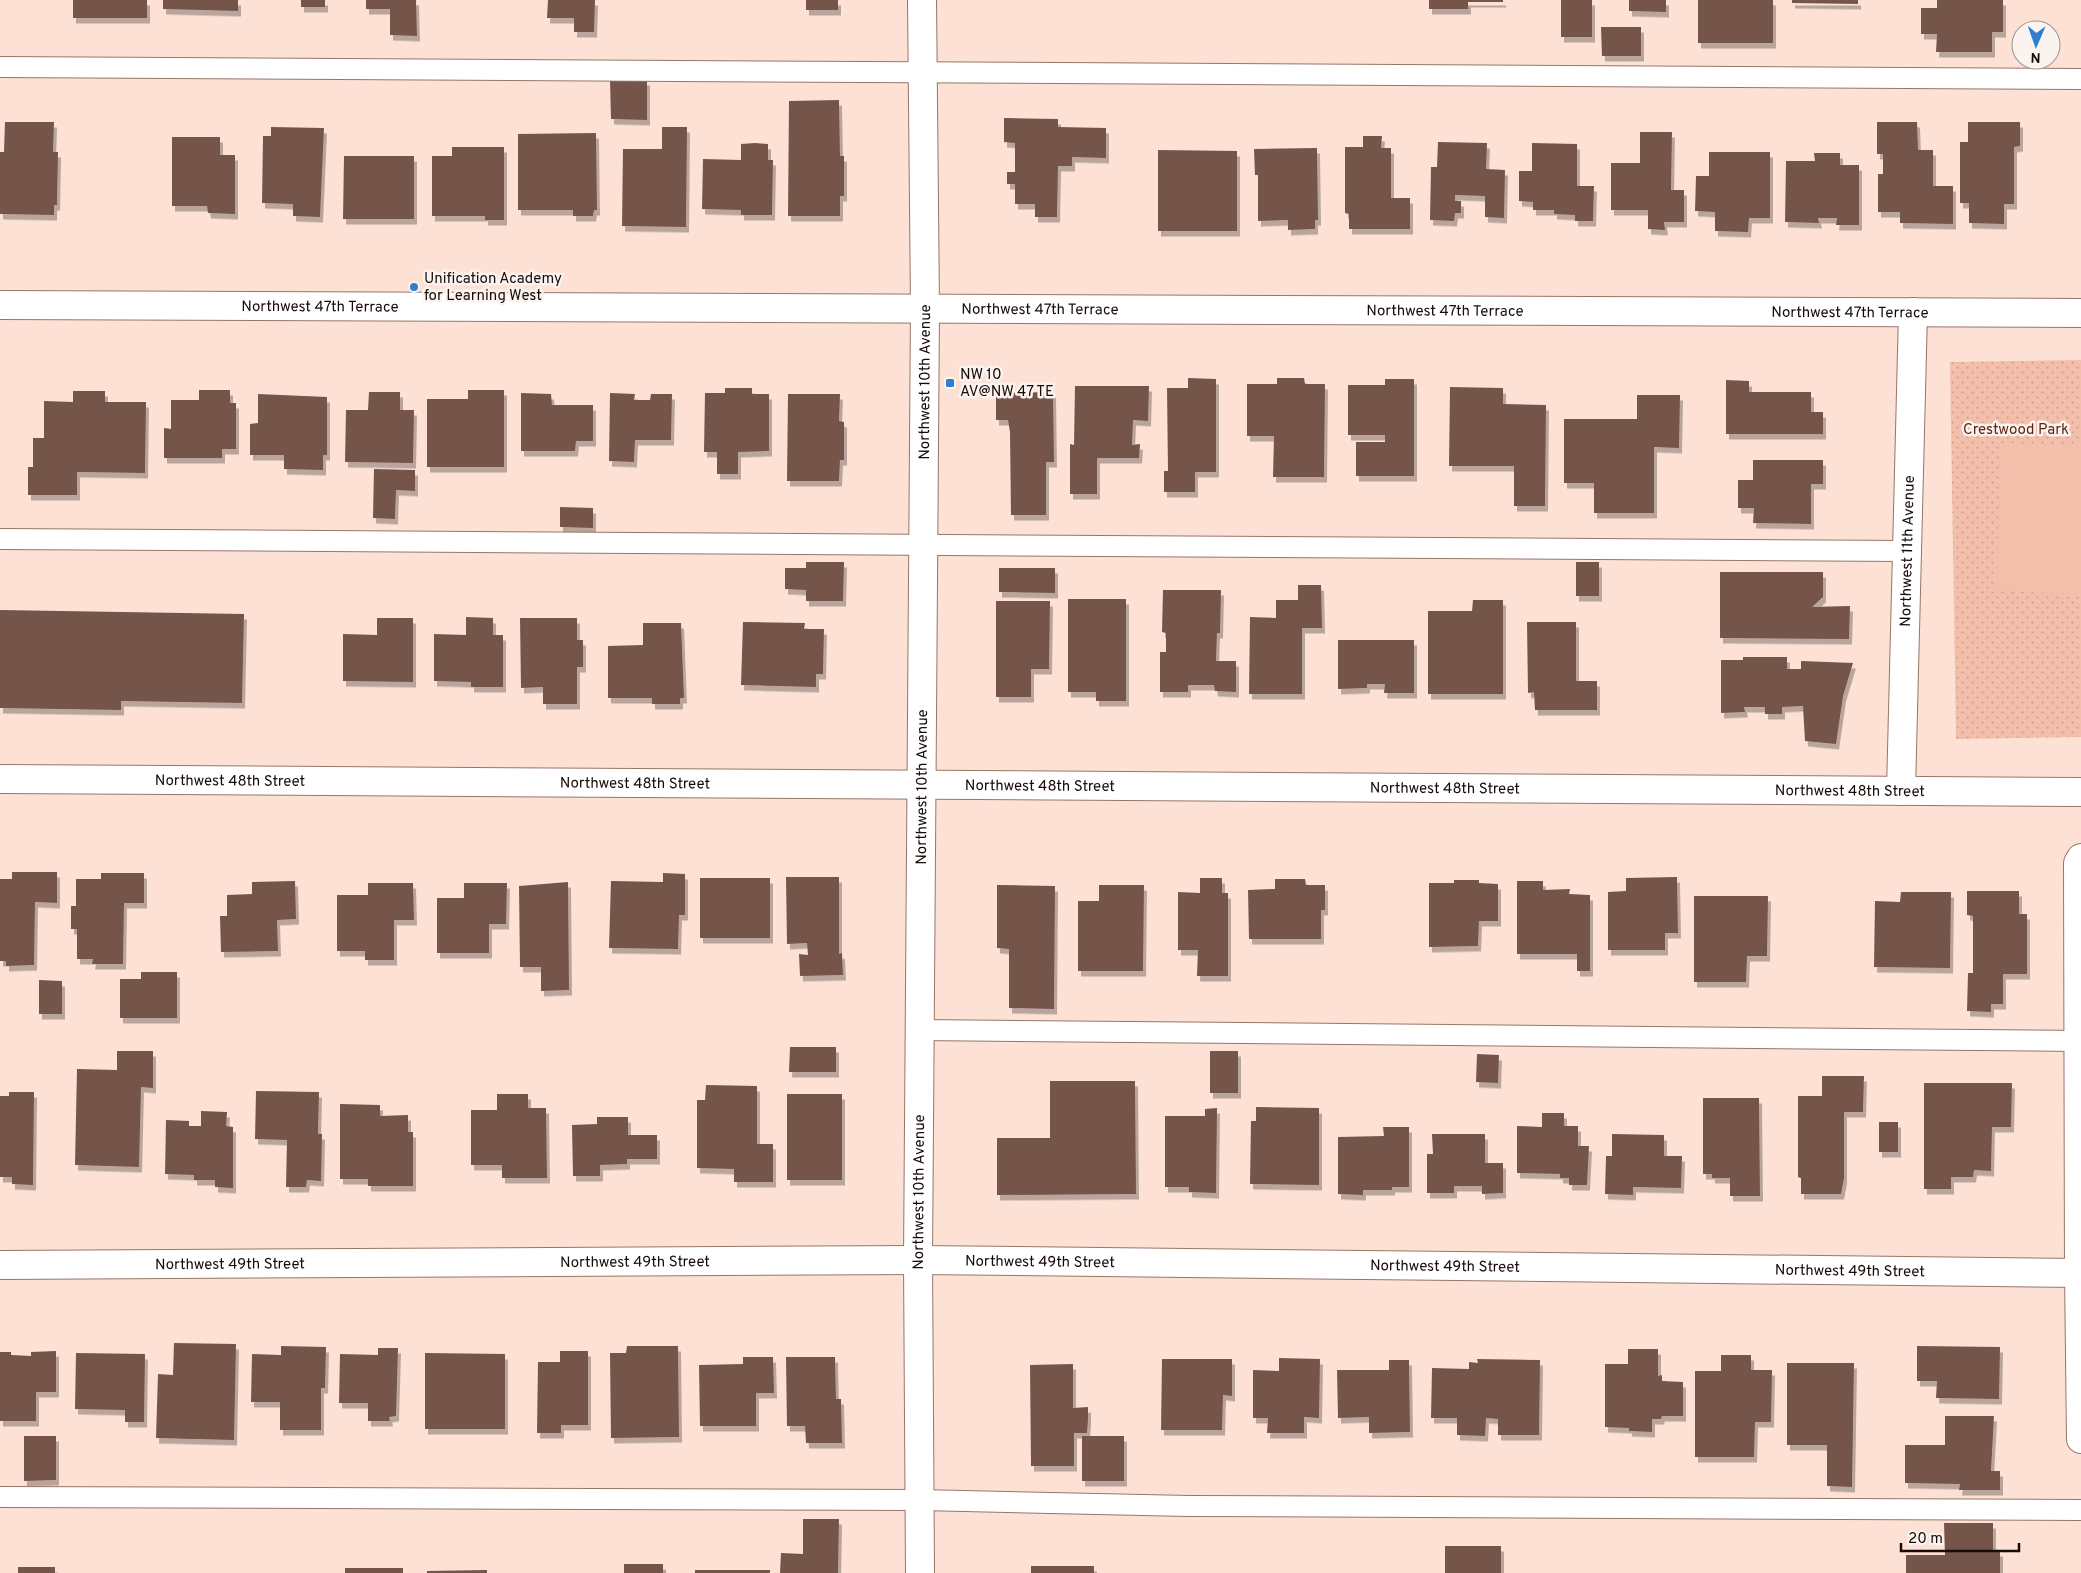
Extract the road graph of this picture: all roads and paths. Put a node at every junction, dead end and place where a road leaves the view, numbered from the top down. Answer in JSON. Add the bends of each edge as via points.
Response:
{"nodes":[{"id":1,"x":922,"y":0,"type":"edge"},
{"id":2,"x":0,"y":67,"type":"edge"},
{"id":3,"x":923,"y":73,"type":"junction"},
{"id":4,"x":2081,"y":79,"type":"edge"},
{"id":5,"x":0,"y":305,"type":"edge"},
{"id":6,"x":925,"y":308,"type":"junction"},
{"id":7,"x":1912,"y":312,"type":"junction"},
{"id":8,"x":2081,"y":313,"type":"edge"},
{"id":9,"x":0,"y":539,"type":"edge"},
{"id":10,"x":924,"y":546,"type":"junction"},
{"id":11,"x":1907,"y":552,"type":"junction"},
{"id":12,"x":0,"y":779,"type":"edge"},
{"id":13,"x":922,"y":785,"type":"junction"},
{"id":14,"x":1901,"y":791,"type":"junction"},
{"id":15,"x":2081,"y":792,"type":"edge"},
{"id":16,"x":2081,"y":858,"type":"edge"},
{"id":17,"x":920,"y":1030,"type":"junction"},
{"id":18,"x":2080,"y":1041,"type":"edge"},
{"id":19,"x":918,"y":1260,"type":"junction"},
{"id":20,"x":0,"y":1265,"type":"edge"},
{"id":21,"x":2080,"y":1274,"type":"edge"},
{"id":22,"x":2081,"y":1438,"type":"edge"},
{"id":23,"x":0,"y":1497,"type":"edge"},
{"id":24,"x":920,"y":1500,"type":"junction"},
{"id":25,"x":2081,"y":1510,"type":"edge"},
{"id":26,"x":920,"y":1573,"type":"edge"}],
"edges":[{"from":1,"to":3,"type":"street","name":"Northwest 10th Avenue"},
{"from":2,"to":3,"type":"lane"},
{"from":3,"to":4,"type":"lane"},
{"from":3,"to":6,"type":"street","name":"Northwest 10th Avenue"},
{"from":5,"to":6,"type":"street","name":"Northwest 47th Terrace"},
{"from":6,"to":7,"type":"street","name":"Northwest 47th Terrace"},
{"from":6,"to":10,"type":"street","name":"Northwest 10th Avenue"},
{"from":7,"to":8,"type":"street","name":"Northwest 47th Terrace"},
{"from":7,"to":11,"type":"street","name":"Northwest 11th Avenue"},
{"from":9,"to":10,"type":"lane"},
{"from":10,"to":11,"type":"lane"},
{"from":10,"to":13,"type":"street","name":"Northwest 10th Avenue"},
{"from":11,"to":14,"type":"street","name":"Northwest 11th Avenue"},
{"from":12,"to":13,"type":"street","name":"Northwest 48th Street"},
{"from":13,"to":14,"type":"street","name":"Northwest 48th Street"},
{"from":13,"to":17,"type":"street","name":"Northwest 10th Avenue"},
{"from":14,"to":15,"type":"street","name":"Northwest 48th Street"},
{"from":16,"to":18,"type":"street","via":[[2078,863]]},
{"from":17,"to":18,"type":"lane"},
{"from":17,"to":19,"type":"street","name":"Northwest 10th Avenue"},
{"from":18,"to":21,"type":"street"},
{"from":19,"to":20,"type":"street","name":"Northwest 49th Street"},
{"from":19,"to":21,"type":"street","name":"Northwest 49th Street"},
{"from":19,"to":24,"type":"street","name":"Northwest 10th Avenue"},
{"from":21,"to":22,"type":"street"},
{"from":23,"to":24,"type":"lane"},
{"from":24,"to":25,"type":"lane","via":[[1189,1506]]},
{"from":24,"to":26,"type":"street","name":"Northwest 10th Avenue"}]}
